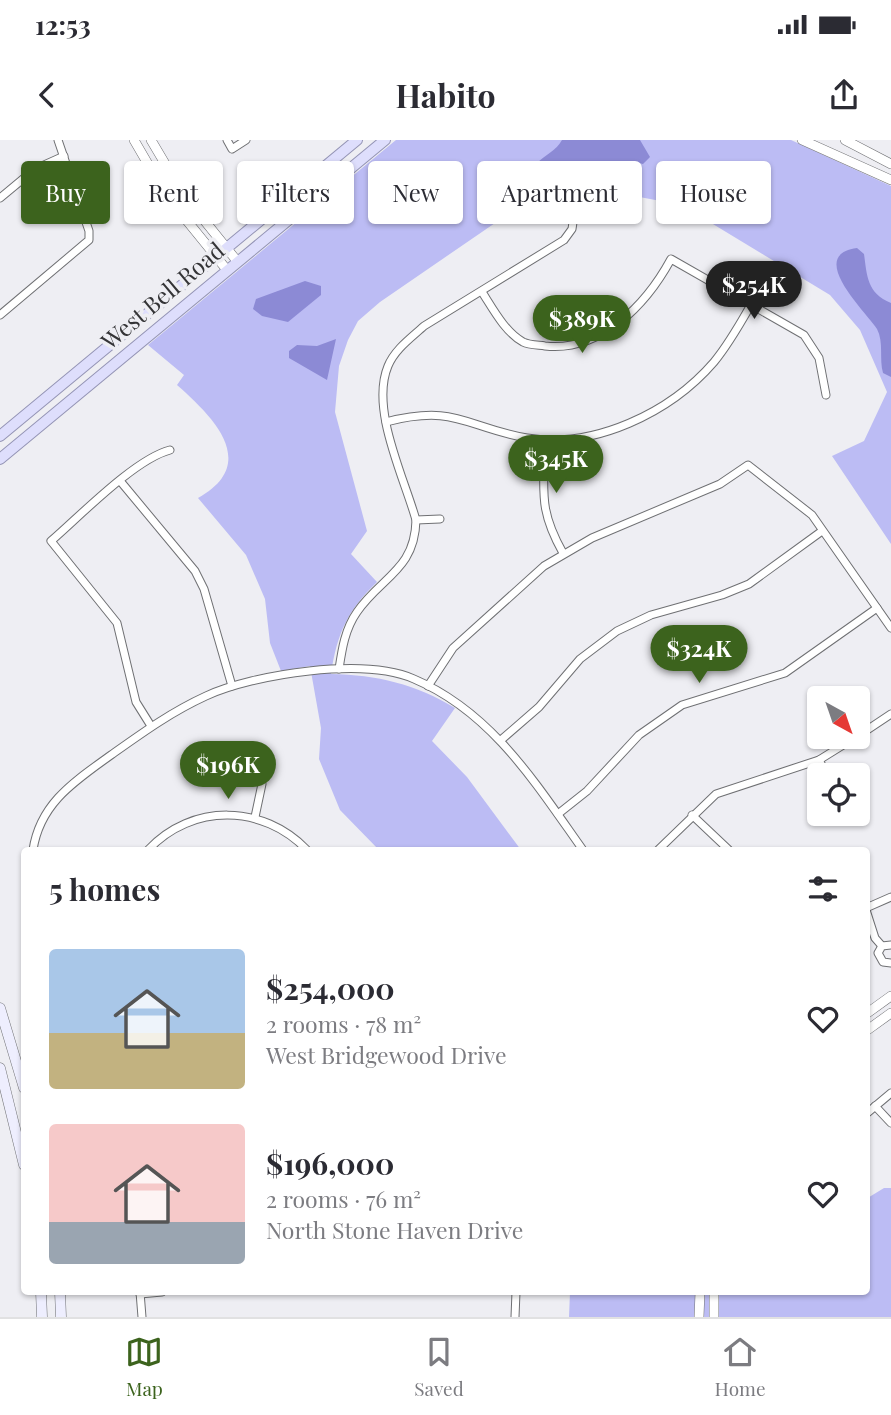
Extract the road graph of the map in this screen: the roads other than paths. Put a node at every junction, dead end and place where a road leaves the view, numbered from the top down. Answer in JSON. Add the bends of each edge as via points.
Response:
{"nodes":[{"id":1,"x":58,"y":140,"type":"edge"},
{"id":2,"x":134,"y":140,"type":"edge"},
{"id":3,"x":151,"y":140,"type":"edge"},
{"id":4,"x":226,"y":140,"type":"edge"},
{"id":5,"x":246,"y":140,"type":"edge"},
{"id":6,"x":357,"y":140,"type":"edge"},
{"id":7,"x":386,"y":140,"type":"edge"},
{"id":8,"x":802,"y":140,"type":"edge"},
{"id":9,"x":845,"y":140,"type":"edge"},
{"id":10,"x":64,"y":156,"type":"junction"},
{"id":11,"x":891,"y":164,"type":"edge"},
{"id":12,"x":891,"y":180,"type":"edge"},
{"id":13,"x":0,"y":198,"type":"edge"},
{"id":14,"x":573,"y":224,"type":"edge"},
{"id":15,"x":227,"y":248,"type":"junction"},
{"id":16,"x":216,"y":256,"type":"junction"},
{"id":17,"x":237,"y":261,"type":"junction"},
{"id":18,"x":228,"y":270,"type":"junction"},
{"id":19,"x":482,"y":292,"type":"junction"},
{"id":20,"x":751,"y":303,"type":"junction"},
{"id":21,"x":0,"y":315,"type":"edge"},
{"id":22,"x":825,"y":396,"type":"dead end"},
{"id":23,"x":386,"y":422,"type":"junction"},
{"id":24,"x":0,"y":436,"type":"edge"},
{"id":25,"x":544,"y":440,"type":"junction"},
{"id":26,"x":170,"y":450,"type":"dead end"},
{"id":27,"x":0,"y":458,"type":"edge"},
{"id":28,"x":121,"y":482,"type":"junction"},
{"id":29,"x":440,"y":519,"type":"dead end"},
{"id":30,"x":416,"y":520,"type":"junction"},
{"id":31,"x":822,"y":531,"type":"junction"},
{"id":32,"x":564,"y":553,"type":"junction"},
{"id":33,"x":877,"y":608,"type":"junction"},
{"id":34,"x":891,"y":628,"type":"edge"},
{"id":35,"x":339,"y":668,"type":"junction"},
{"id":36,"x":232,"y":686,"type":"junction"},
{"id":37,"x":428,"y":686,"type":"junction"},
{"id":38,"x":891,"y":713,"type":"edge"},
{"id":39,"x":151,"y":726,"type":"junction"},
{"id":40,"x":870,"y":727,"type":"edge"},
{"id":41,"x":501,"y":740,"type":"junction"},
{"id":42,"x":836,"y":749,"type":"edge"},
{"id":43,"x":819,"y":760,"type":"junction"},
{"id":44,"x":821,"y":763,"type":"edge"},
{"id":45,"x":262,"y":784,"type":"dead end"},
{"id":46,"x":558,"y":814,"type":"junction"},
{"id":47,"x":692,"y":815,"type":"junction"},
{"id":48,"x":255,"y":817,"type":"junction"},
{"id":49,"x":34,"y":847,"type":"edge"},
{"id":50,"x":152,"y":847,"type":"edge"},
{"id":51,"x":304,"y":847,"type":"edge"},
{"id":52,"x":581,"y":847,"type":"edge"},
{"id":53,"x":661,"y":847,"type":"edge"},
{"id":54,"x":726,"y":847,"type":"edge"},
{"id":55,"x":891,"y":897,"type":"edge"},
{"id":56,"x":870,"y":907,"type":"edge"},
{"id":57,"x":870,"y":922,"type":"edge"},
{"id":58,"x":891,"y":945,"type":"edge"},
{"id":59,"x":882,"y":946,"type":"junction"},
{"id":60,"x":891,"y":963,"type":"edge"},
{"id":61,"x":891,"y":996,"type":"edge"},
{"id":62,"x":0,"y":1008,"type":"edge"},
{"id":63,"x":870,"y":1011,"type":"edge"},
{"id":64,"x":891,"y":1013,"type":"edge"},
{"id":65,"x":870,"y":1028,"type":"edge"},
{"id":66,"x":3,"y":1030,"type":"edge"},
{"id":67,"x":0,"y":1068,"type":"edge"},
{"id":68,"x":21,"y":1080,"type":"edge"},
{"id":69,"x":891,"y":1093,"type":"edge"},
{"id":70,"x":875,"y":1106,"type":"junction"},
{"id":71,"x":870,"y":1110,"type":"edge"},
{"id":72,"x":891,"y":1123,"type":"edge"},
{"id":73,"x":21,"y":1153,"type":"edge"},
{"id":74,"x":41,"y":1295,"type":"edge"},
{"id":75,"x":60,"y":1295,"type":"edge"},
{"id":76,"x":140,"y":1295,"type":"edge"},
{"id":77,"x":516,"y":1295,"type":"edge"},
{"id":78,"x":700,"y":1295,"type":"edge"},
{"id":79,"x":714,"y":1295,"type":"edge"},
{"id":80,"x":43,"y":1317,"type":"edge"},
{"id":81,"x":61,"y":1317,"type":"edge"},
{"id":82,"x":142,"y":1317,"type":"edge"},
{"id":83,"x":515,"y":1317,"type":"edge"},
{"id":84,"x":699,"y":1317,"type":"edge"},
{"id":85,"x":714,"y":1317,"type":"edge"}],
"edges":[{"from":1,"to":10,"type":"street"},
{"from":2,"to":16,"type":"street","via":[[166,195]]},
{"from":3,"to":15,"type":"street","via":[[183,194]]},
{"from":4,"to":5,"type":"street","via":[[232,149]]},
{"from":6,"to":15,"type":"main road","name":"West Bell Road"},
{"from":7,"to":17,"type":"main road","name":"West Bell Road"},
{"from":8,"to":12,"type":"street"},
{"from":9,"to":11,"type":"street"},
{"from":10,"to":13,"type":"street","via":[[35,169]]},
{"from":10,"to":21,"type":"street","via":[[89,240]]},
{"from":14,"to":19,"type":"street","via":[[564,240]]},
{"from":15,"to":16,"type":"main road","name":"West Bell Road"},
{"from":15,"to":17,"type":"street"},
{"from":16,"to":18,"type":"street"},
{"from":16,"to":24,"type":"main road","name":"West Bell Road"},
{"from":17,"to":18,"type":"main road","name":"West Bell Road"},
{"from":18,"to":27,"type":"main road","name":"West Bell Road"},
{"from":19,"to":20,"type":"street","via":[[507,329],[524,342],[561,348],[621,322],[657,284],[671,259]]},
{"from":19,"to":23,"type":"street","via":[[424,326],[388,364],[383,383]]},
{"from":20,"to":22,"type":"street","via":[[804,335],[819,358]]},
{"from":20,"to":25,"type":"street","via":[[719,355],[673,398],[608,430]]},
{"from":23,"to":25,"type":"street","via":[[444,415]]},
{"from":23,"to":30,"type":"street"},
{"from":25,"to":32,"type":"street","via":[[543,509]]},
{"from":26,"to":28,"type":"street","via":[[158,453]]},
{"from":28,"to":36,"type":"street","via":[[195,571]]},
{"from":28,"to":39,"type":"street","via":[[51,541],[117,623],[136,702]]},
{"from":29,"to":30,"type":"street"},
{"from":30,"to":35,"type":"street","via":[[412,549],[403,565],[351,621]]},
{"from":31,"to":32,"type":"street","via":[[812,515],[748,465],[720,484]]},
{"from":31,"to":33,"type":"street"},
{"from":31,"to":41,"type":"street","via":[[749,584],[651,615],[617,631],[580,659],[540,707]]},
{"from":32,"to":37,"type":"street","via":[[522,584],[453,648]]},
{"from":33,"to":34,"type":"street"},
{"from":33,"to":46,"type":"street","via":[[785,673],[682,705],[639,735],[587,791]]},
{"from":35,"to":36,"type":"street"},
{"from":35,"to":37,"type":"street","via":[[386,672]]},
{"from":36,"to":39,"type":"street"},
{"from":37,"to":41,"type":"street","via":[[474,714]]},
{"from":38,"to":40,"type":"street"},
{"from":39,"to":49,"type":"street","via":[[55,799],[41,820]]},
{"from":41,"to":46,"type":"street"},
{"from":42,"to":43,"type":"street"},
{"from":43,"to":44,"type":"street"},
{"from":43,"to":47,"type":"street","via":[[716,794]]},
{"from":45,"to":48,"type":"street"},
{"from":46,"to":52,"type":"street"},
{"from":47,"to":53,"type":"street"},
{"from":47,"to":54,"type":"street"},
{"from":48,"to":50,"type":"street","via":[[214,815],[192,821],[175,827]]},
{"from":48,"to":51,"type":"street","via":[[290,834]]},
{"from":55,"to":56,"type":"street"},
{"from":57,"to":59,"type":"street"},
{"from":58,"to":59,"type":"street"},
{"from":59,"to":60,"type":"street","via":[[879,958]]},
{"from":61,"to":63,"type":"street"},
{"from":62,"to":66,"type":"main road"},
{"from":64,"to":65,"type":"street"},
{"from":66,"to":68,"type":"main road"},
{"from":67,"to":73,"type":"main road"},
{"from":69,"to":70,"type":"street"},
{"from":70,"to":71,"type":"street"},
{"from":70,"to":72,"type":"street"},
{"from":74,"to":80,"type":"main road"},
{"from":75,"to":81,"type":"main road"},
{"from":76,"to":82,"type":"street"},
{"from":77,"to":83,"type":"street"},
{"from":78,"to":84,"type":"street"},
{"from":79,"to":85,"type":"street"}]}
